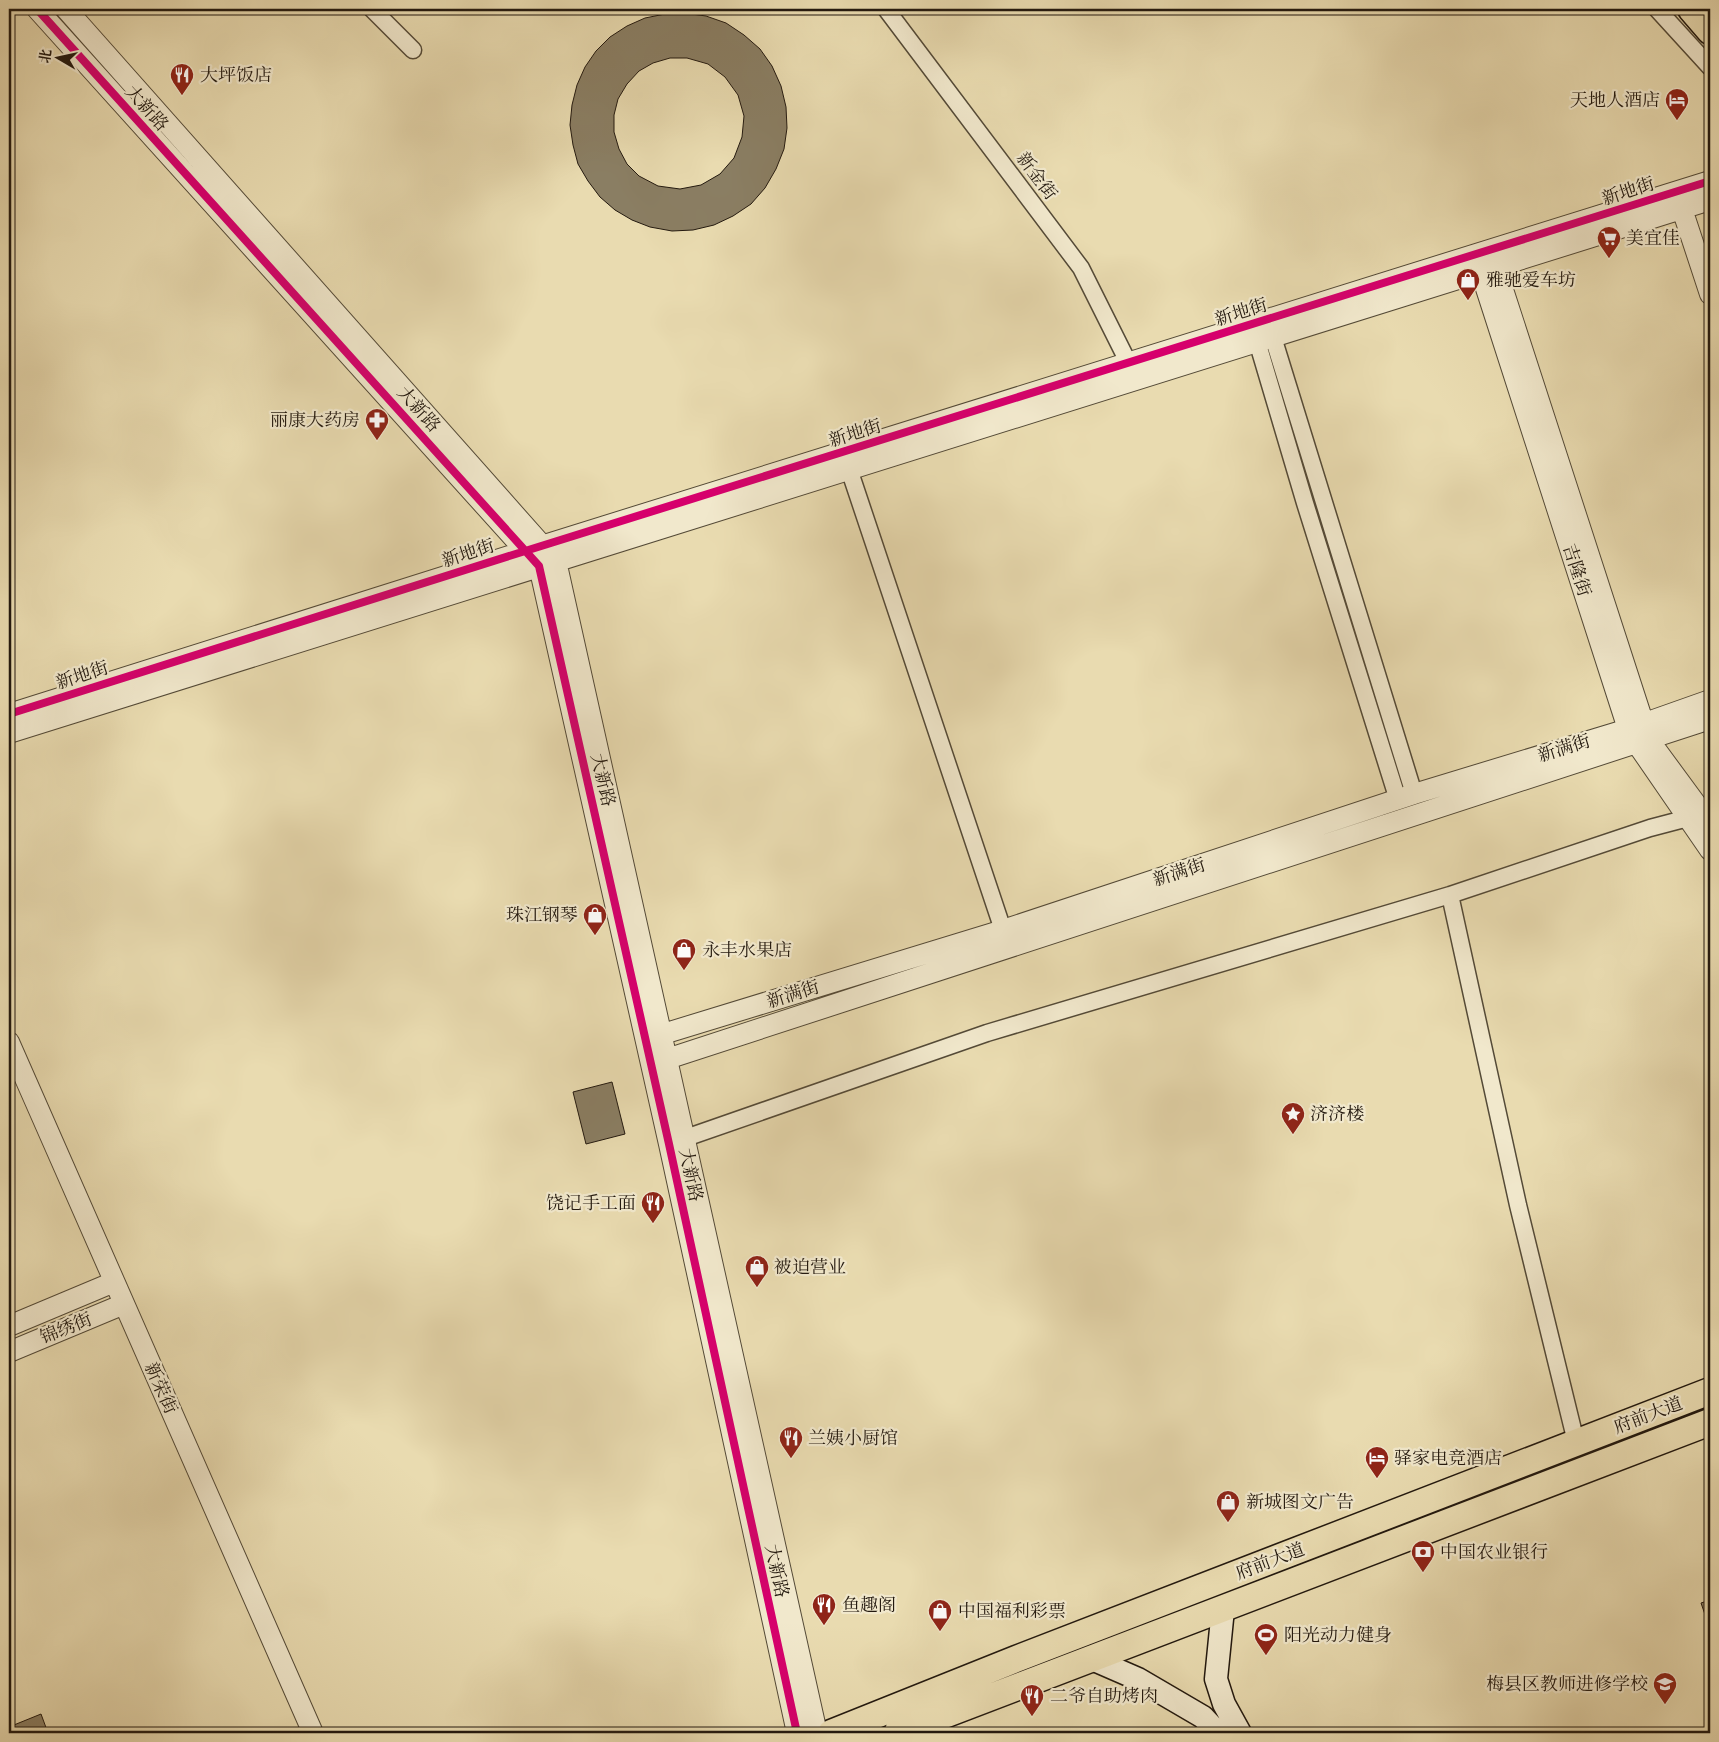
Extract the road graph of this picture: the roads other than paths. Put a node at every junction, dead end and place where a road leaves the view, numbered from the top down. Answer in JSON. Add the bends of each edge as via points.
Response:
{"nodes":[{"id":1,"x":37,"y":9,"type":"edge"},
{"id":2,"x":66,"y":9,"type":"edge"},
{"id":3,"x":372,"y":9,"type":"edge"},
{"id":4,"x":886,"y":9,"type":"edge"},
{"id":5,"x":1657,"y":9,"type":"edge"},
{"id":6,"x":1691,"y":9,"type":"edge"},
{"id":7,"x":1710,"y":30,"type":"edge"},
{"id":8,"x":413,"y":50,"type":"dead end"},
{"id":9,"x":1710,"y":67,"type":"edge"},
{"id":10,"x":1710,"y":181,"type":"edge"},
{"id":11,"x":1710,"y":200,"type":"edge"},
{"id":12,"x":1687,"y":208,"type":"junction"},
{"id":13,"x":1710,"y":263,"type":"edge"},
{"id":14,"x":1489,"y":270,"type":"junction"},
{"id":15,"x":1710,"y":294,"type":"edge"},
{"id":16,"x":1265,"y":339,"type":"junction"},
{"id":17,"x":1136,"y":379,"type":"junction"},
{"id":18,"x":849,"y":469,"type":"junction"},
{"id":19,"x":548,"y":563,"type":"junction"},
{"id":20,"x":1710,"y":700,"type":"edge"},
{"id":21,"x":9,"y":714,"type":"edge"},
{"id":22,"x":1710,"y":719,"type":"edge"},
{"id":23,"x":9,"y":733,"type":"edge"},
{"id":24,"x":1639,"y":734,"type":"junction"},
{"id":25,"x":1406,"y":797,"type":"junction"},
{"id":26,"x":1688,"y":818,"type":"junction"},
{"id":27,"x":1710,"y":823,"type":"edge"},
{"id":28,"x":1710,"y":850,"type":"edge"},
{"id":29,"x":1450,"y":895,"type":"junction"},
{"id":30,"x":1002,"y":930,"type":"junction"},
{"id":31,"x":646,"y":1040,"type":"junction"},
{"id":32,"x":9,"y":1042,"type":"edge"},
{"id":33,"x":668,"y":1059,"type":"junction"},
{"id":34,"x":669,"y":1144,"type":"junction"},
{"id":35,"x":114,"y":1282,"type":"junction"},
{"id":36,"x":124,"y":1304,"type":"junction"},
{"id":37,"x":9,"y":1326,"type":"edge"},
{"id":38,"x":9,"y":1352,"type":"edge"},
{"id":39,"x":1710,"y":1390,"type":"edge"},
{"id":40,"x":1710,"y":1422,"type":"edge"},
{"id":41,"x":1576,"y":1442,"type":"junction"},
{"id":42,"x":1223,"y":1609,"type":"junction"},
{"id":43,"x":1092,"y":1659,"type":"junction"},
{"id":44,"x":1226,"y":1728,"type":"edge"},
{"id":45,"x":313,"y":1733,"type":"edge"},
{"id":46,"x":797,"y":1733,"type":"edge"},
{"id":47,"x":817,"y":1733,"type":"edge"},
{"id":48,"x":831,"y":1733,"type":"edge"},
{"id":49,"x":897,"y":1733,"type":"edge"}],
"edges":[{"from":1,"to":19,"type":"street","name":"大新路"},
{"from":2,"to":19,"type":"street","name":"大新路"},
{"from":3,"to":8,"type":"street"},
{"from":4,"to":17,"type":"street","name":"新金街","via":[[1081,268]]},
{"from":5,"to":9,"type":"street"},
{"from":6,"to":7,"type":"main road"},
{"from":10,"to":21,"type":"street","name":"新地街"},
{"from":11,"to":12,"type":"street","name":"新地街"},
{"from":12,"to":13,"type":"street"},
{"from":12,"to":14,"type":"street","name":"新地街"},
{"from":12,"to":15,"type":"street"},
{"from":14,"to":16,"type":"street","name":"新地街"},
{"from":14,"to":24,"type":"street","name":"吉隆街"},
{"from":16,"to":17,"type":"street","name":"新地街"},
{"from":16,"to":25,"type":"street"},
{"from":17,"to":18,"type":"street","name":"新地街"},
{"from":18,"to":19,"type":"street","name":"新地街"},
{"from":18,"to":30,"type":"street"},
{"from":19,"to":23,"type":"street","name":"新地街"},
{"from":19,"to":31,"type":"street","name":"大新路"},
{"from":19,"to":33,"type":"street","name":"大新路"},
{"from":20,"to":24,"type":"street","name":"新满街"},
{"from":22,"to":24,"type":"street","name":"新满街"},
{"from":24,"to":25,"type":"street","name":"新满街"},
{"from":24,"to":26,"type":"street","name":"吉隆街"},
{"from":24,"to":27,"type":"street","name":"吉隆街"},
{"from":24,"to":33,"type":"street","name":"新满街"},
{"from":25,"to":30,"type":"street","name":"新满街"},
{"from":26,"to":28,"type":"street","name":"吉隆街"},
{"from":26,"to":29,"type":"street"},
{"from":29,"to":34,"type":"street","via":[[987,1033]]},
{"from":29,"to":41,"type":"street","via":[[1518,1205]]},
{"from":30,"to":31,"type":"street","name":"新满街"},
{"from":31,"to":34,"type":"street","name":"大新路"},
{"from":32,"to":35,"type":"street","name":"新荣街"},
{"from":33,"to":47,"type":"street","name":"大新路"},
{"from":34,"to":46,"type":"street","name":"大新路"},
{"from":35,"to":36,"type":"street","name":"新荣街"},
{"from":35,"to":37,"type":"street","name":"锦绣街"},
{"from":36,"to":38,"type":"street","name":"锦绣街"},
{"from":36,"to":45,"type":"street","name":"新荣街"},
{"from":39,"to":41,"type":"main road","name":"府前大道"},
{"from":40,"to":42,"type":"main road","name":"府前大道"},
{"from":41,"to":48,"type":"main road","name":"府前大道"},
{"from":42,"to":43,"type":"main road","name":"府前大道"},
{"from":42,"to":44,"type":"main road","via":[[1216,1678]]},
{"from":43,"to":44,"type":"main road","via":[[1138,1679]]},
{"from":43,"to":49,"type":"main road","name":"府前大道"}]}
